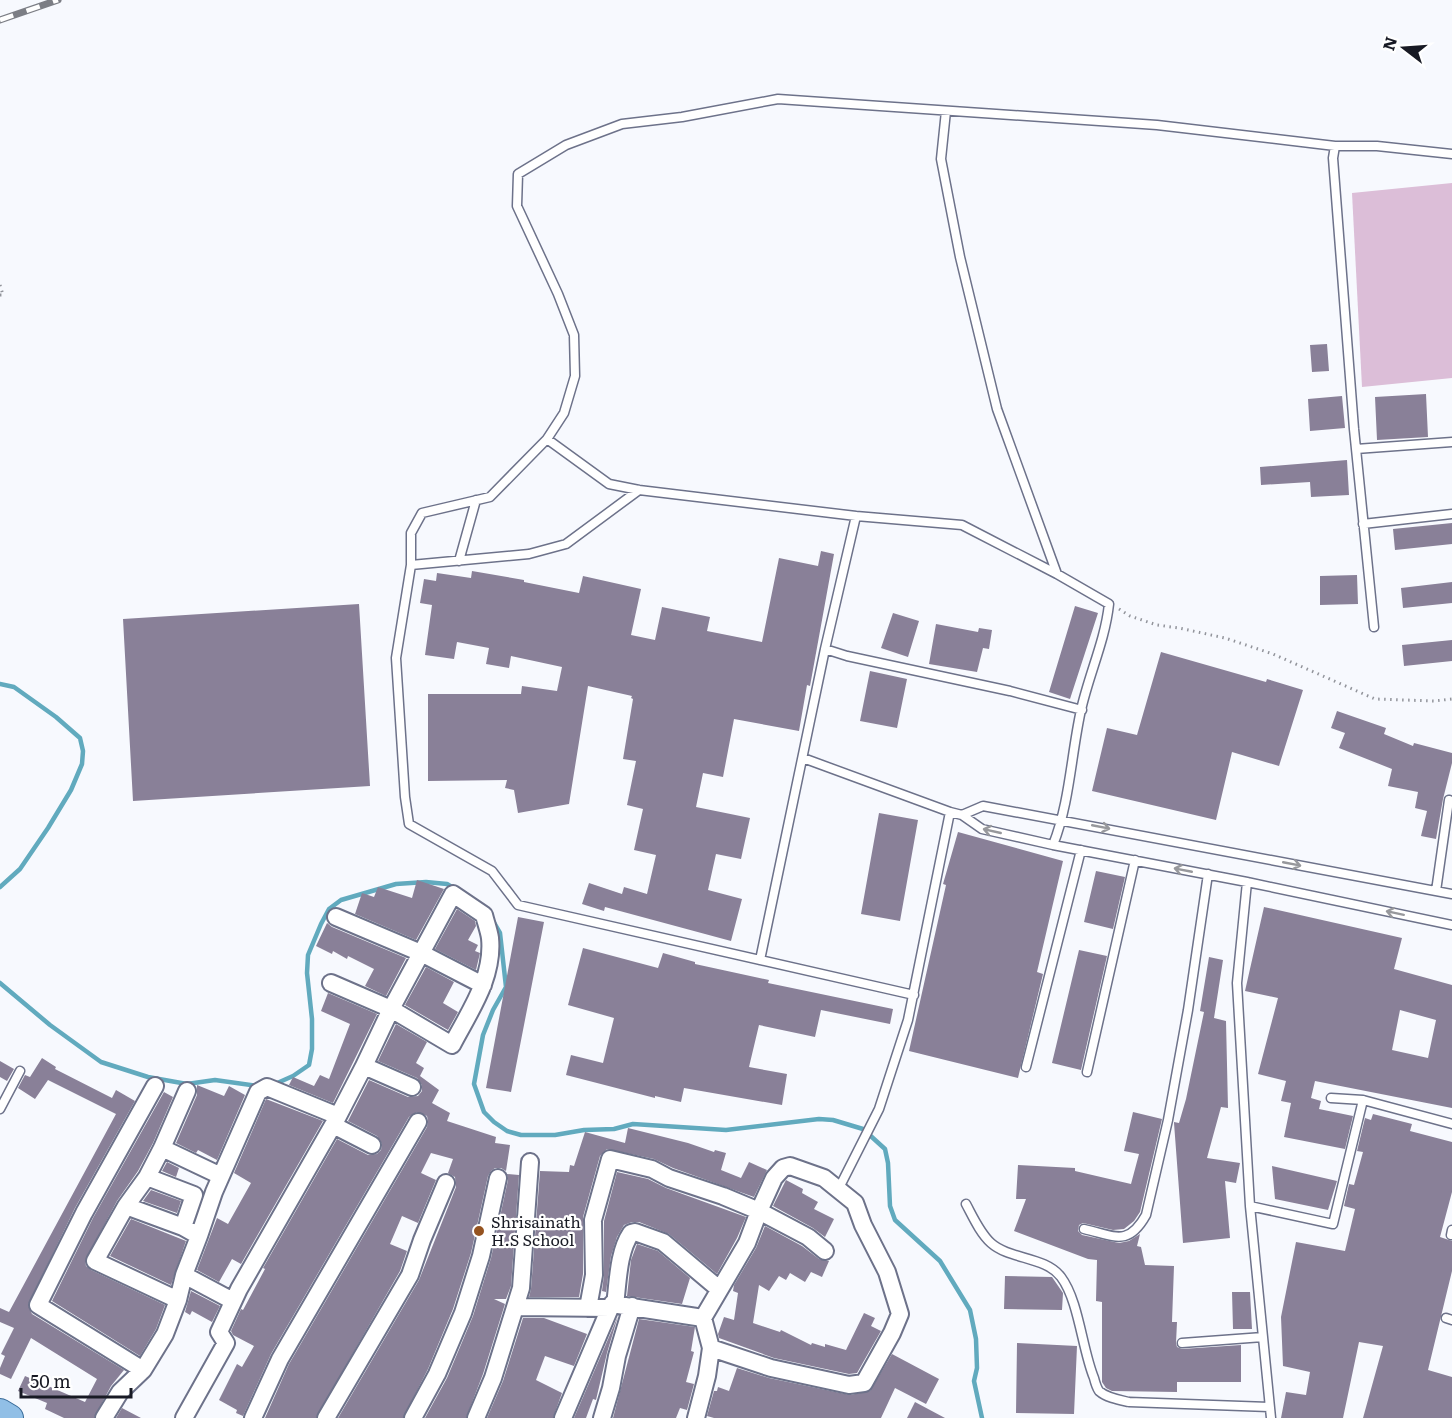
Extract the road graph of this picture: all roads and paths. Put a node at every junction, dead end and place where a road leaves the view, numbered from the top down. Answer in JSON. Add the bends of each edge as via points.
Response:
{"nodes":[{"id":1,"x":946,"y":111,"type":"junction"},
{"id":2,"x":1335,"y":146,"type":"junction"},
{"id":3,"x":1452,"y":154,"type":"edge"},
{"id":4,"x":0,"y":285,"type":"edge"},
{"id":5,"x":2,"y":295,"type":"edge"},
{"id":6,"x":547,"y":439,"type":"junction"},
{"id":7,"x":1452,"y":442,"type":"edge"},
{"id":8,"x":1356,"y":449,"type":"junction"},
{"id":9,"x":639,"y":490,"type":"junction"},
{"id":10,"x":476,"y":500,"type":"junction"},
{"id":11,"x":1452,"y":514,"type":"edge"},
{"id":12,"x":856,"y":516,"type":"junction"},
{"id":13,"x":1364,"y":524,"type":"junction"},
{"id":14,"x":459,"y":561,"type":"junction"},
{"id":15,"x":411,"y":565,"type":"junction"},
{"id":16,"x":1057,"y":574,"type":"junction"},
{"id":17,"x":1109,"y":604,"type":"junction"},
{"id":18,"x":1374,"y":627,"type":"dead end"},
{"id":19,"x":825,"y":649,"type":"junction"},
{"id":20,"x":1452,"y":699,"type":"edge"},
{"id":21,"x":1082,"y":710,"type":"junction"},
{"id":22,"x":802,"y":758,"type":"junction"},
{"id":23,"x":1449,"y":800,"type":"dead end"},
{"id":24,"x":950,"y":812,"type":"junction"},
{"id":25,"x":962,"y":815,"type":"junction"},
{"id":26,"x":1062,"y":820,"type":"junction"},
{"id":27,"x":1053,"y":845,"type":"junction"},
{"id":28,"x":1081,"y":850,"type":"junction"},
{"id":29,"x":1136,"y":860,"type":"junction"},
{"id":30,"x":1208,"y":874,"type":"junction"},
{"id":31,"x":1247,"y":882,"type":"junction"},
{"id":32,"x":1436,"y":891,"type":"junction"},
{"id":33,"x":1452,"y":894,"type":"edge"},
{"id":34,"x":336,"y":917,"type":"dead end"},
{"id":35,"x":1452,"y":925,"type":"edge"},
{"id":36,"x":421,"y":953,"type":"junction"},
{"id":37,"x":760,"y":960,"type":"junction"},
{"id":38,"x":331,"y":982,"type":"dead end"},
{"id":39,"x":483,"y":985,"type":"junction"},
{"id":40,"x":914,"y":995,"type":"junction"},
{"id":41,"x":391,"y":1010,"type":"junction"},
{"id":42,"x":364,"y":1066,"type":"junction"},
{"id":43,"x":1026,"y":1067,"type":"dead end"},
{"id":44,"x":20,"y":1071,"type":"dead end"},
{"id":45,"x":1087,"y":1072,"type":"dead end"},
{"id":46,"x":156,"y":1086,"type":"dead end"},
{"id":47,"x":412,"y":1086,"type":"dead end"},
{"id":48,"x":187,"y":1091,"type":"dead end"},
{"id":49,"x":1331,"y":1098,"type":"dead end"},
{"id":50,"x":1364,"y":1100,"type":"junction"},
{"id":51,"x":0,"y":1109,"type":"edge"},
{"id":52,"x":335,"y":1120,"type":"junction"},
{"id":53,"x":418,"y":1122,"type":"dead end"},
{"id":54,"x":1452,"y":1124,"type":"edge"},
{"id":55,"x":372,"y":1145,"type":"dead end"},
{"id":56,"x":162,"y":1148,"type":"junction"},
{"id":57,"x":530,"y":1162,"type":"dead end"},
{"id":58,"x":221,"y":1176,"type":"junction"},
{"id":59,"x":147,"y":1177,"type":"junction"},
{"id":60,"x":498,"y":1178,"type":"dead end"},
{"id":61,"x":446,"y":1184,"type":"dead end"},
{"id":62,"x":840,"y":1184,"type":"junction"},
{"id":63,"x":966,"y":1204,"type":"dead end"},
{"id":64,"x":126,"y":1206,"type":"junction"},
{"id":65,"x":1250,"y":1206,"type":"junction"},
{"id":66,"x":759,"y":1211,"type":"junction"},
{"id":67,"x":183,"y":1227,"type":"junction"},
{"id":68,"x":1084,"y":1230,"type":"dead end"},
{"id":69,"x":199,"y":1236,"type":"junction"},
{"id":70,"x":825,"y":1251,"type":"dead end"},
{"id":71,"x":184,"y":1275,"type":"junction"},
{"id":72,"x":719,"y":1289,"type":"junction"},
{"id":73,"x":178,"y":1300,"type":"junction"},
{"id":74,"x":234,"y":1301,"type":"junction"},
{"id":75,"x":613,"y":1306,"type":"junction"},
{"id":76,"x":632,"y":1306,"type":"junction"},
{"id":77,"x":516,"y":1307,"type":"junction"},
{"id":78,"x":588,"y":1308,"type":"junction"},
{"id":79,"x":703,"y":1317,"type":"junction"},
{"id":80,"x":1263,"y":1336,"type":"junction"},
{"id":81,"x":1182,"y":1343,"type":"dead end"},
{"id":82,"x":711,"y":1348,"type":"junction"},
{"id":83,"x":143,"y":1370,"type":"junction"},
{"id":84,"x":1269,"y":1407,"type":"junction"},
{"id":85,"x":0,"y":1412,"type":"edge"},
{"id":86,"x":10,"y":1418,"type":"edge"},
{"id":87,"x":104,"y":1418,"type":"edge"},
{"id":88,"x":184,"y":1418,"type":"edge"},
{"id":89,"x":253,"y":1418,"type":"edge"},
{"id":90,"x":326,"y":1418,"type":"edge"},
{"id":91,"x":413,"y":1418,"type":"edge"},
{"id":92,"x":476,"y":1418,"type":"edge"},
{"id":93,"x":563,"y":1418,"type":"edge"},
{"id":94,"x":602,"y":1418,"type":"edge"},
{"id":95,"x":696,"y":1418,"type":"edge"},
{"id":96,"x":1271,"y":1418,"type":"edge"}],
"edges":[{"from":1,"to":2,"type":"lane","via":[[1157,125]]},
{"from":1,"to":6,"type":"lane","via":[[778,99],[622,124],[566,144],[518,174],[517,206],[574,335],[575,376],[564,413]]},
{"from":1,"to":16,"type":"lane","via":[[941,159],[962,267],[997,409]]},
{"from":2,"to":3,"type":"lane"},
{"from":2,"to":8,"type":"lane"},
{"from":4,"to":5,"type":"path"},
{"from":6,"to":9,"type":"lane","via":[[609,484]]},
{"from":6,"to":10,"type":"lane","via":[[490,496]]},
{"from":7,"to":8,"type":"lane"},
{"from":8,"to":13,"type":"lane"},
{"from":9,"to":12,"type":"lane"},
{"from":9,"to":14,"type":"lane","via":[[566,544],[529,554]]},
{"from":10,"to":14,"type":"lane"},
{"from":10,"to":15,"type":"lane","via":[[422,513],[411,533]]},
{"from":11,"to":13,"type":"lane"},
{"from":12,"to":16,"type":"lane","via":[[962,525]]},
{"from":12,"to":19,"type":"lane"},
{"from":13,"to":18,"type":"lane"},
{"from":14,"to":15,"type":"lane"},
{"from":15,"to":37,"type":"lane","via":[[396,658],[409,824],[492,871],[518,905]]},
{"from":16,"to":17,"type":"lane"},
{"from":17,"to":20,"type":"path","via":[[1157,625],[1225,638],[1273,654],[1375,699]]},
{"from":17,"to":21,"type":"lane"},
{"from":19,"to":21,"type":"lane"},
{"from":19,"to":22,"type":"lane"},
{"from":21,"to":26,"type":"lane"},
{"from":22,"to":24,"type":"lane"},
{"from":22,"to":37,"type":"lane"},
{"from":23,"to":32,"type":"lane"},
{"from":24,"to":25,"type":"lane"},
{"from":24,"to":40,"type":"lane"},
{"from":25,"to":26,"type":"lane","via":[[983,806]]},
{"from":27,"to":25,"type":"lane","one_way":true,"via":[[982,828]]},
{"from":26,"to":27,"type":"lane"},
{"from":26,"to":32,"type":"lane","one_way":true},
{"from":27,"to":28,"type":"lane"},
{"from":28,"to":29,"type":"lane"},
{"from":28,"to":43,"type":"lane"},
{"from":30,"to":29,"type":"lane","one_way":true},
{"from":29,"to":45,"type":"lane"},
{"from":30,"to":31,"type":"lane"},
{"from":30,"to":68,"type":"lane","via":[[1168,1120],[1146,1215],[1131,1236]]},
{"from":35,"to":31,"type":"lane","one_way":true},
{"from":31,"to":65,"type":"lane","via":[[1237,982]]},
{"from":32,"to":33,"type":"lane"},
{"from":34,"to":36,"type":"street"},
{"from":36,"to":39,"type":"street"},
{"from":36,"to":39,"type":"street","via":[[453,894],[484,915],[490,940]]},
{"from":36,"to":41,"type":"street"},
{"from":37,"to":40,"type":"lane"},
{"from":38,"to":41,"type":"street"},
{"from":39,"to":41,"type":"street","via":[[452,1045]]},
{"from":40,"to":62,"type":"lane","via":[[879,1109]]},
{"from":41,"to":42,"type":"street"},
{"from":42,"to":47,"type":"street"},
{"from":42,"to":52,"type":"street"},
{"from":44,"to":51,"type":"lane"},
{"from":46,"to":83,"type":"street","via":[[38,1305]]},
{"from":48,"to":56,"type":"street"},
{"from":49,"to":50,"type":"lane"},
{"from":50,"to":54,"type":"lane"},
{"from":50,"to":65,"type":"lane","via":[[1333,1224]]},
{"from":52,"to":55,"type":"street"},
{"from":52,"to":58,"type":"street","via":[[267,1087],[258,1092]]},
{"from":52,"to":74,"type":"street"},
{"from":53,"to":89,"type":"street","via":[[280,1359]]},
{"from":56,"to":58,"type":"street"},
{"from":56,"to":59,"type":"street"},
{"from":57,"to":77,"type":"street"},
{"from":58,"to":69,"type":"street"},
{"from":59,"to":64,"type":"street"},
{"from":59,"to":67,"type":"street","via":[[194,1195]]},
{"from":60,"to":91,"type":"street","via":[[481,1256],[463,1312]]},
{"from":61,"to":90,"type":"street","via":[[410,1275]]},
{"from":62,"to":66,"type":"street","via":[[790,1166],[783,1168]]},
{"from":62,"to":82,"type":"street","via":[[855,1203],[887,1272],[900,1314],[869,1377],[864,1383],[849,1385],[771,1368]]},
{"from":63,"to":84,"type":"lane","via":[[992,1244],[1045,1265],[1060,1276],[1099,1390],[1130,1402]]},
{"from":64,"to":67,"type":"street"},
{"from":64,"to":73,"type":"street","via":[[95,1261]]},
{"from":65,"to":80,"type":"lane"},
{"from":66,"to":70,"type":"street","via":[[808,1237]]},
{"from":66,"to":72,"type":"street","via":[[747,1243]]},
{"from":66,"to":78,"type":"street","via":[[652,1169],[610,1159],[593,1220],[594,1275]]},
{"from":67,"to":69,"type":"street"},
{"from":69,"to":71,"type":"street"},
{"from":71,"to":73,"type":"street"},
{"from":71,"to":74,"type":"street"},
{"from":72,"to":75,"type":"street","via":[[663,1242],[635,1232],[625,1246]]},
{"from":72,"to":79,"type":"street"},
{"from":73,"to":83,"type":"street","via":[[165,1334]]},
{"from":74,"to":88,"type":"street","via":[[219,1332],[226,1343]]},
{"from":75,"to":76,"type":"street"},
{"from":75,"to":78,"type":"street"},
{"from":75,"to":93,"type":"street"},
{"from":76,"to":79,"type":"street"},
{"from":76,"to":94,"type":"street"},
{"from":77,"to":78,"type":"street"},
{"from":77,"to":92,"type":"street"},
{"from":79,"to":82,"type":"street"},
{"from":80,"to":81,"type":"lane"},
{"from":80,"to":84,"type":"lane"},
{"from":82,"to":95,"type":"street"},
{"from":83,"to":87,"type":"street","via":[[120,1392]]},
{"from":84,"to":96,"type":"lane"},
{"from":85,"to":86,"type":"main road"}]}
